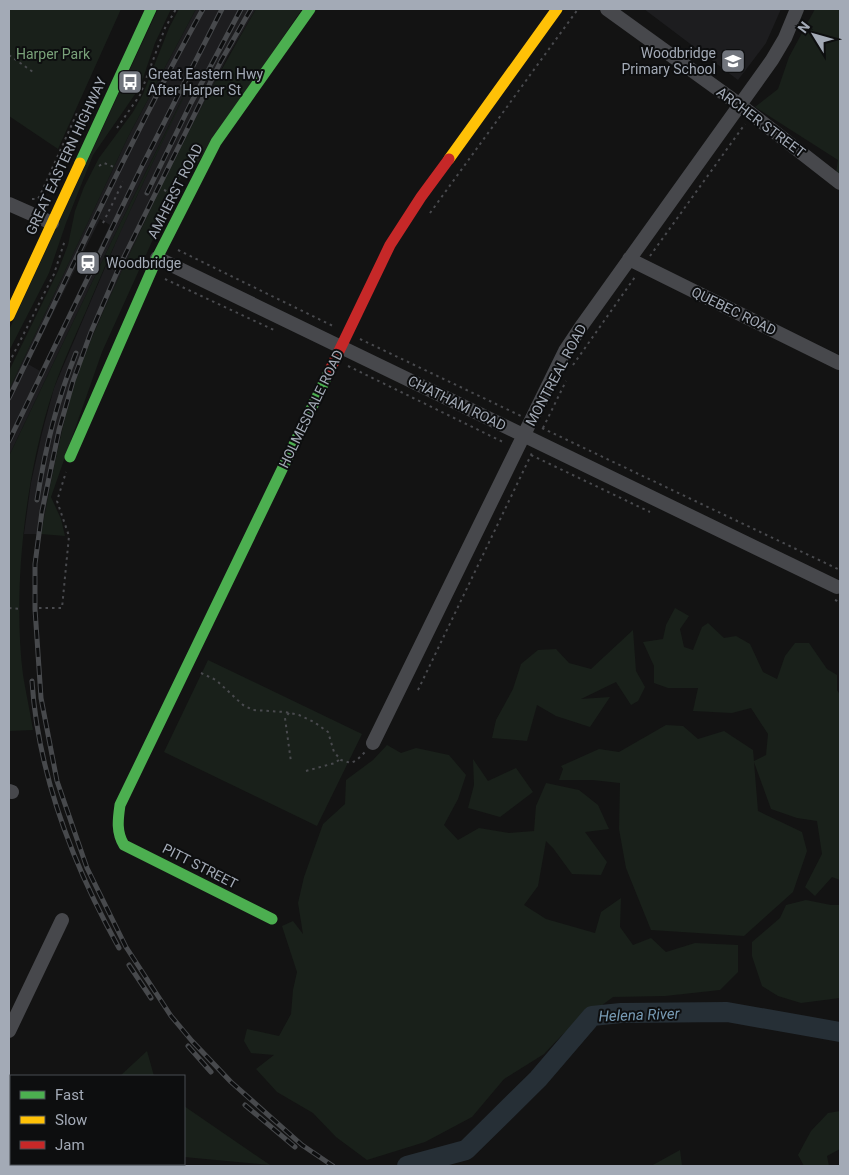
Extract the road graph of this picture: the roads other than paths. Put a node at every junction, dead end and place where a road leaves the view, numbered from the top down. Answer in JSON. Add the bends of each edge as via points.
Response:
{"nodes":[{"id":1,"x":151,"y":9,"type":"edge"},
{"id":2,"x":310,"y":9,"type":"edge"},
{"id":3,"x":557,"y":9,"type":"edge"},
{"id":4,"x":607,"y":9,"type":"edge"},
{"id":5,"x":797,"y":9,"type":"edge"},
{"id":6,"x":740,"y":105,"type":"junction"},
{"id":7,"x":840,"y":183,"type":"edge"},
{"id":8,"x":9,"y":204,"type":"edge"},
{"id":9,"x":52,"y":223,"type":"junction"},
{"id":10,"x":157,"y":258,"type":"junction"},
{"id":11,"x":629,"y":259,"type":"junction"},
{"id":12,"x":9,"y":316,"type":"edge"},
{"id":13,"x":341,"y":346,"type":"junction"},
{"id":14,"x":839,"y":363,"type":"edge"},
{"id":15,"x":524,"y":435,"type":"junction"},
{"id":16,"x":70,"y":457,"type":"road end"},
{"id":17,"x":837,"y":587,"type":"dead end"},
{"id":18,"x":373,"y":743,"type":"road end"},
{"id":19,"x":118,"y":836,"type":"joint"},
{"id":20,"x":272,"y":919,"type":"dead end"},
{"id":21,"x":62,"y":920,"type":"dead end"},
{"id":22,"x":9,"y":1031,"type":"edge"}],
"edges":[{"from":1,"to":9,"type":"main road","name":"GREAT EASTERN HIGHWAY"},
{"from":2,"to":10,"type":"main road","name":"AMHERST ROAD","via":[[216,142]]},
{"from":3,"to":13,"type":"main road","name":"HOLMESDALE ROAD","via":[[402,223]]},
{"from":4,"to":6,"type":"street","name":"ARCHER STREET"},
{"from":5,"to":6,"type":"street","name":"MONTREAL ROAD","via":[[772,60]]},
{"from":6,"to":7,"type":"street","name":"ARCHER STREET"},
{"from":6,"to":11,"type":"street","name":"MONTREAL ROAD"},
{"from":8,"to":9,"type":"street"},
{"from":9,"to":12,"type":"main road","name":"GREAT EASTERN HIGHWAY"},
{"from":10,"to":13,"type":"street","name":"CHATHAM ROAD"},
{"from":10,"to":16,"type":"main road","name":"AMHERST ROAD"},
{"from":11,"to":14,"type":"street","name":"QUEBEC ROAD"},
{"from":11,"to":15,"type":"street","name":"MONTREAL ROAD","via":[[565,351]]},
{"from":13,"to":15,"type":"street","name":"CHATHAM ROAD"},
{"from":13,"to":19,"type":"main road","name":"HOLMESDALE ROAD","via":[[120,805]]},
{"from":15,"to":17,"type":"street","name":"CHATHAM ROAD"},
{"from":15,"to":18,"type":"street","name":"MONTREAL ROAD"},
{"from":19,"to":20,"type":"main road","name":"PITT STREET","via":[[124,844]]},
{"from":21,"to":22,"type":"street"}]}
